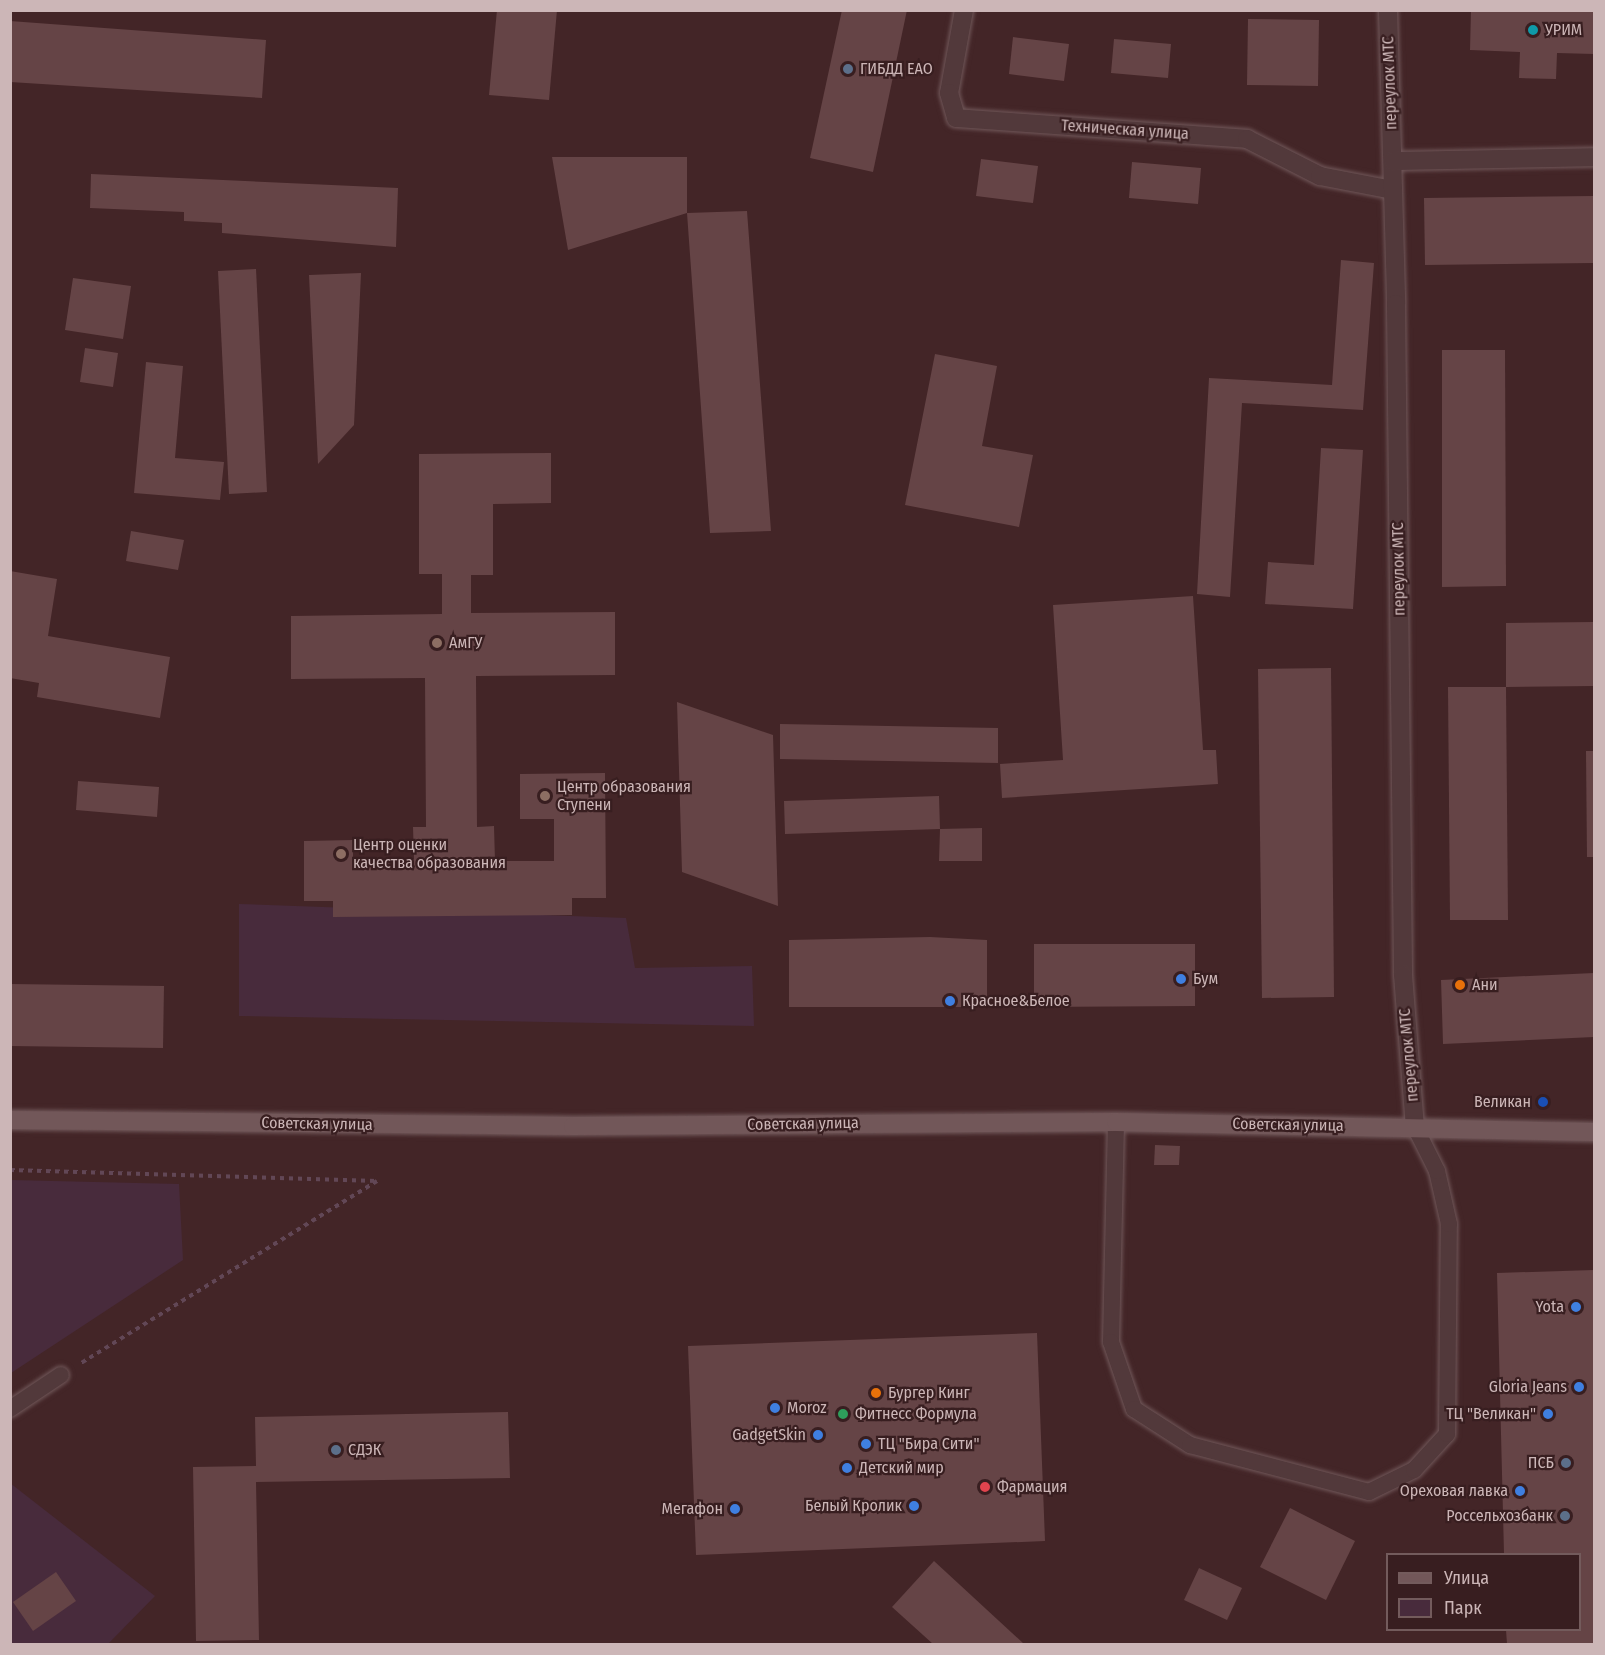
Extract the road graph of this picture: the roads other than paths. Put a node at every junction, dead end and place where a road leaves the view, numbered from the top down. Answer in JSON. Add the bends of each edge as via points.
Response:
{"nodes":[{"id":1,"x":964,"y":10,"type":"edge"},
{"id":2,"x":1388,"y":10,"type":"edge"},
{"id":3,"x":1594,"y":157,"type":"edge"},
{"id":4,"x":1393,"y":161,"type":"junction"},
{"id":5,"x":1393,"y":190,"type":"junction"},
{"id":6,"x":10,"y":1120,"type":"edge"},
{"id":7,"x":1116,"y":1122,"type":"junction"},
{"id":8,"x":1415,"y":1127,"type":"junction"},
{"id":9,"x":1594,"y":1132,"type":"edge"},
{"id":10,"x":61,"y":1375,"type":"road end"},
{"id":11,"x":10,"y":1409,"type":"edge"}],
"edges":[{"from":1,"to":5,"type":"street","name":"Техническая улица","via":[[949,93],[956,118],[1247,139],[1320,176]]},
{"from":2,"to":4,"type":"street","name":"переулок МТС"},
{"from":3,"to":4,"type":"street"},
{"from":4,"to":5,"type":"street","name":"переулок МТС"},
{"from":5,"to":8,"type":"street","name":"переулок МТС","via":[[1403,975]]},
{"from":6,"to":7,"type":"main road","name":"Советская улица","via":[[573,1126]]},
{"from":7,"to":8,"type":"main road","name":"Советская улица"},
{"from":7,"to":8,"type":"lane","via":[[1110,1342],[1134,1409],[1190,1445],[1369,1492],[1414,1470],[1447,1434],[1449,1224],[1437,1170]]},
{"from":8,"to":9,"type":"main road","name":"Советская улица"},
{"from":10,"to":11,"type":"lane"}]}
